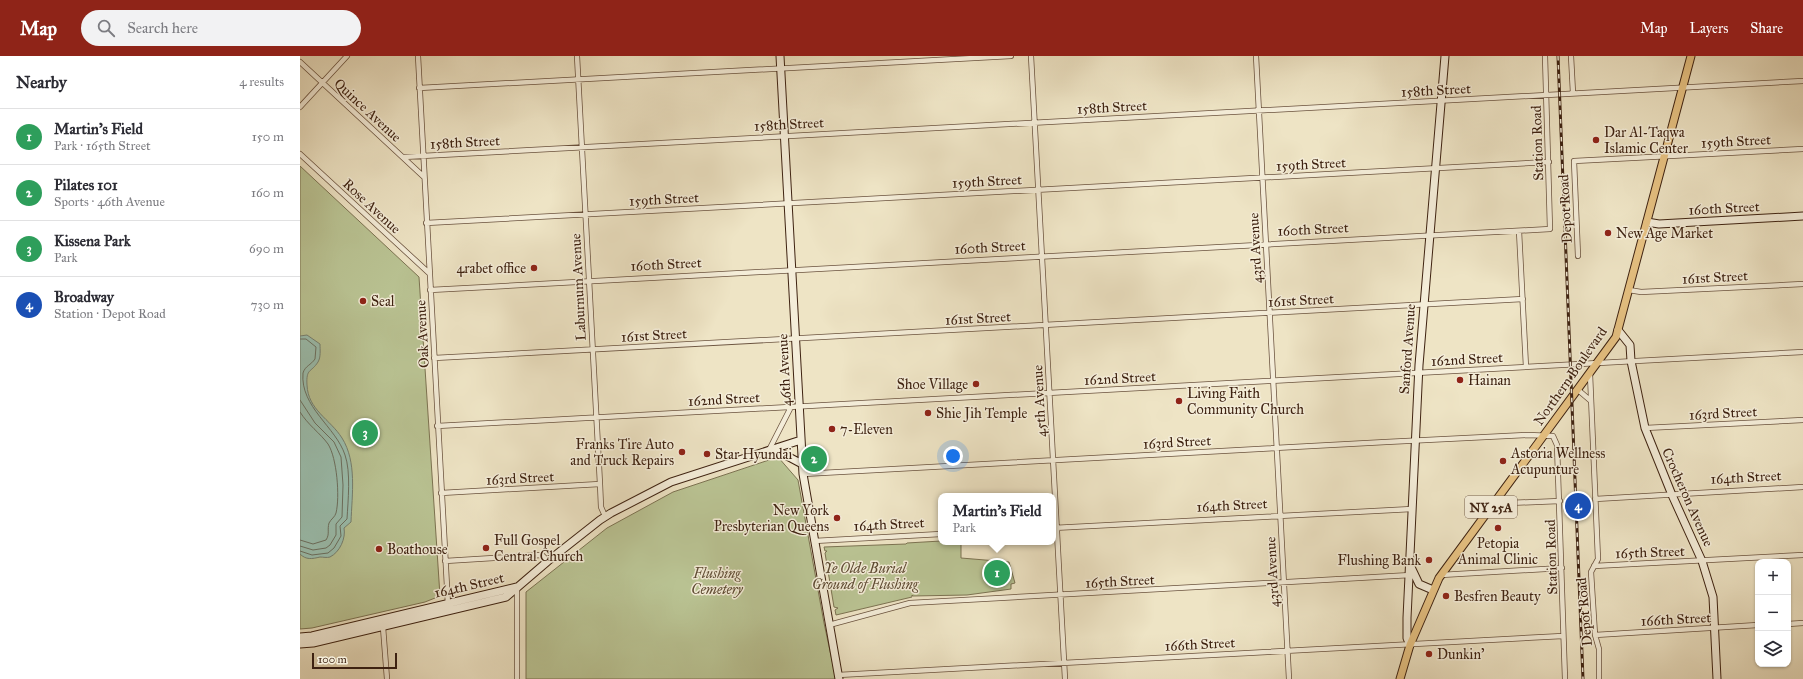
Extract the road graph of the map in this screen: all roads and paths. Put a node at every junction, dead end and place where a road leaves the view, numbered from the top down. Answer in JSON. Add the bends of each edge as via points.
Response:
{"nodes":[{"id":1,"x":347,"y":56,"type":"edge"},
{"id":2,"x":418,"y":56,"type":"edge"},
{"id":3,"x":577,"y":56,"type":"edge"},
{"id":4,"x":780,"y":56,"type":"edge"},
{"id":5,"x":1011,"y":56,"type":"edge"},
{"id":6,"x":1031,"y":56,"type":"edge"},
{"id":7,"x":1256,"y":56,"type":"edge"},
{"id":8,"x":1445,"y":56,"type":"edge"},
{"id":9,"x":1545,"y":56,"type":"edge"},
{"id":10,"x":1571,"y":56,"type":"edge"},
{"id":11,"x":1691,"y":56,"type":"edge"},
{"id":12,"x":300,"y":62,"type":"edge"},
{"id":13,"x":780,"y":68,"type":"junction"},
{"id":14,"x":578,"y":79,"type":"junction"},
{"id":15,"x":1803,"y":81,"type":"edge"},
{"id":16,"x":322,"y":83,"type":"junction"},
{"id":17,"x":1683,"y":87,"type":"junction"},
{"id":18,"x":419,"y":88,"type":"junction"},
{"id":19,"x":1573,"y":93,"type":"junction"},
{"id":20,"x":1546,"y":94,"type":"junction"},
{"id":21,"x":1441,"y":100,"type":"junction"},
{"id":22,"x":300,"y":107,"type":"edge"},
{"id":23,"x":1259,"y":110,"type":"junction"},
{"id":24,"x":1035,"y":122,"type":"junction"},
{"id":25,"x":784,"y":136,"type":"junction"},
{"id":26,"x":582,"y":146,"type":"junction"},
{"id":27,"x":1803,"y":149,"type":"edge"},
{"id":28,"x":300,"y":154,"type":"edge"},
{"id":29,"x":423,"y":155,"type":"junction"},
{"id":30,"x":1664,"y":156,"type":"junction"},
{"id":31,"x":403,"y":157,"type":"junction"},
{"id":32,"x":1574,"y":161,"type":"joint"},
{"id":33,"x":1549,"y":162,"type":"junction"},
{"id":34,"x":1436,"y":168,"type":"junction"},
{"id":35,"x":1262,"y":177,"type":"junction"},
{"id":36,"x":424,"y":178,"type":"junction"},
{"id":37,"x":1039,"y":190,"type":"junction"},
{"id":38,"x":788,"y":203,"type":"junction"},
{"id":39,"x":585,"y":214,"type":"junction"},
{"id":40,"x":1803,"y":216,"type":"edge"},
{"id":41,"x":1647,"y":222,"type":"junction"},
{"id":42,"x":426,"y":223,"type":"junction"},
{"id":43,"x":1550,"y":229,"type":"joint"},
{"id":44,"x":1519,"y":231,"type":"junction"},
{"id":45,"x":1430,"y":236,"type":"junction"},
{"id":46,"x":1266,"y":245,"type":"junction"},
{"id":47,"x":1578,"y":256,"type":"dead end"},
{"id":48,"x":1042,"y":257,"type":"junction"},
{"id":49,"x":792,"y":270,"type":"junction"},
{"id":50,"x":429,"y":273,"type":"junction"},
{"id":51,"x":589,"y":282,"type":"junction"},
{"id":52,"x":1803,"y":284,"type":"edge"},
{"id":53,"x":430,"y":290,"type":"junction"},
{"id":54,"x":1629,"y":290,"type":"junction"},
{"id":55,"x":1523,"y":299,"type":"junction"},
{"id":56,"x":1424,"y":305,"type":"junction"},
{"id":57,"x":1270,"y":313,"type":"junction"},
{"id":58,"x":1046,"y":325,"type":"junction"},
{"id":59,"x":1618,"y":330,"type":"junction"},
{"id":60,"x":795,"y":338,"type":"junction"},
{"id":61,"x":592,"y":349,"type":"junction"},
{"id":62,"x":1803,"y":352,"type":"edge"},
{"id":63,"x":434,"y":358,"type":"junction"},
{"id":64,"x":1631,"y":361,"type":"junction"},
{"id":65,"x":1596,"y":363,"type":"junction"},
{"id":66,"x":1526,"y":367,"type":"junction"},
{"id":67,"x":1418,"y":372,"type":"junction"},
{"id":68,"x":1590,"y":372,"type":"junction"},
{"id":69,"x":1273,"y":380,"type":"junction"},
{"id":70,"x":1577,"y":390,"type":"junction"},
{"id":71,"x":1049,"y":392,"type":"junction"},
{"id":72,"x":1591,"y":401,"type":"junction"},
{"id":73,"x":791,"y":406,"type":"junction"},
{"id":74,"x":799,"y":406,"type":"junction"},
{"id":75,"x":596,"y":417,"type":"junction"},
{"id":76,"x":1803,"y":420,"type":"edge"},
{"id":77,"x":438,"y":426,"type":"junction"},
{"id":78,"x":1645,"y":428,"type":"junction"},
{"id":79,"x":1543,"y":436,"type":"junction"},
{"id":80,"x":1553,"y":436,"type":"joint"},
{"id":81,"x":801,"y":440,"type":"junction"},
{"id":82,"x":1415,"y":440,"type":"junction"},
{"id":83,"x":1277,"y":448,"type":"junction"},
{"id":84,"x":771,"y":449,"type":"junction"},
{"id":85,"x":1053,"y":460,"type":"junction"},
{"id":86,"x":802,"y":464,"type":"junction"},
{"id":87,"x":803,"y":474,"type":"junction"},
{"id":88,"x":600,"y":484,"type":"junction"},
{"id":89,"x":1803,"y":487,"type":"edge"},
{"id":90,"x":441,"y":493,"type":"junction"},
{"id":91,"x":1054,"y":493,"type":"edge"},
{"id":92,"x":1672,"y":495,"type":"junction"},
{"id":93,"x":1499,"y":496,"type":"junction"},
{"id":94,"x":1595,"y":499,"type":"junction"},
{"id":95,"x":1560,"y":501,"type":"junction"},
{"id":96,"x":1412,"y":509,"type":"junction"},
{"id":97,"x":605,"y":516,"type":"junction"},
{"id":98,"x":1280,"y":516,"type":"junction"},
{"id":99,"x":1056,"y":528,"type":"edge"},
{"id":100,"x":938,"y":534,"type":"edge"},
{"id":101,"x":814,"y":541,"type":"junction"},
{"id":102,"x":1056,"y":541,"type":"edge"},
{"id":103,"x":1803,"y":555,"type":"edge"},
{"id":104,"x":548,"y":560,"type":"junction"},
{"id":105,"x":445,"y":561,"type":"junction"},
{"id":106,"x":1702,"y":561,"type":"junction"},
{"id":107,"x":1594,"y":566,"type":"junction"},
{"id":108,"x":1562,"y":568,"type":"junction"},
{"id":109,"x":1411,"y":575,"type":"junction"},
{"id":110,"x":1440,"y":576,"type":"junction"},
{"id":111,"x":1284,"y":583,"type":"junction"},
{"id":112,"x":517,"y":587,"type":"junction"},
{"id":113,"x":1433,"y":590,"type":"junction"},
{"id":114,"x":1060,"y":595,"type":"junction"},
{"id":115,"x":449,"y":607,"type":"junction"},
{"id":116,"x":1803,"y":623,"type":"edge"},
{"id":117,"x":829,"y":624,"type":"junction"},
{"id":118,"x":1791,"y":624,"type":"edge"},
{"id":119,"x":1755,"y":625,"type":"edge"},
{"id":120,"x":384,"y":627,"type":"junction"},
{"id":121,"x":1715,"y":628,"type":"junction"},
{"id":122,"x":1595,"y":635,"type":"junction"},
{"id":123,"x":1563,"y":636,"type":"junction"},
{"id":124,"x":300,"y":637,"type":"edge"},
{"id":125,"x":300,"y":644,"type":"edge"},
{"id":126,"x":1410,"y":645,"type":"junction"},
{"id":127,"x":1288,"y":650,"type":"junction"},
{"id":128,"x":1064,"y":663,"type":"junction"},
{"id":129,"x":839,"y":677,"type":"edge"},
{"id":130,"x":387,"y":679,"type":"edge"},
{"id":131,"x":518,"y":679,"type":"edge"},
{"id":132,"x":1065,"y":679,"type":"edge"},
{"id":133,"x":1289,"y":679,"type":"edge"},
{"id":134,"x":1400,"y":679,"type":"edge"},
{"id":135,"x":1565,"y":679,"type":"edge"},
{"id":136,"x":1599,"y":679,"type":"edge"},
{"id":137,"x":1717,"y":679,"type":"edge"}],
"edges":[{"from":1,"to":16,"type":"street"},
{"from":2,"to":18,"type":"street","name":"Oak Avenue"},
{"from":3,"to":14,"type":"street","name":"Laburnum Avenue"},
{"from":4,"to":13,"type":"street","name":"46th Avenue"},
{"from":5,"to":13,"type":"street"},
{"from":6,"to":24,"type":"street","name":"45th Avenue"},
{"from":7,"to":23,"type":"street","name":"43rd Avenue"},
{"from":8,"to":21,"type":"street","name":"Sanford Avenue"},
{"from":9,"to":20,"type":"street","name":"Station Road"},
{"from":10,"to":19,"type":"street"},
{"from":11,"to":17,"type":"main road","name":"Northern Boulevard","number":"NY 25A"},
{"from":12,"to":16,"type":"street","name":"Quince Avenue"},
{"from":13,"to":14,"type":"street"},
{"from":13,"to":25,"type":"street","name":"46th Avenue"},
{"from":14,"to":18,"type":"street"},
{"from":14,"to":26,"type":"street","name":"Laburnum Avenue"},
{"from":15,"to":17,"type":"street","name":"158th Street"},
{"from":16,"to":22,"type":"street"},
{"from":16,"to":31,"type":"street","name":"Quince Avenue"},
{"from":17,"to":19,"type":"street","name":"158th Street"},
{"from":17,"to":30,"type":"main road","name":"Northern Boulevard","number":"NY 25A"},
{"from":18,"to":29,"type":"street","name":"Oak Avenue"},
{"from":19,"to":20,"type":"street","name":"158th Street"},
{"from":20,"to":21,"type":"street","name":"158th Street"},
{"from":20,"to":33,"type":"street","name":"Station Road"},
{"from":21,"to":23,"type":"street","name":"158th Street"},
{"from":21,"to":34,"type":"street","name":"Sanford Avenue"},
{"from":23,"to":24,"type":"street","name":"158th Street"},
{"from":23,"to":35,"type":"street","name":"43rd Avenue"},
{"from":24,"to":25,"type":"street","name":"158th Street"},
{"from":24,"to":37,"type":"street","name":"45th Avenue"},
{"from":25,"to":26,"type":"street","name":"158th Street"},
{"from":25,"to":38,"type":"street","name":"46th Avenue"},
{"from":26,"to":29,"type":"street","name":"158th Street"},
{"from":26,"to":39,"type":"street","name":"Laburnum Avenue"},
{"from":27,"to":30,"type":"street","name":"159th Street"},
{"from":28,"to":50,"type":"street","name":"Rose Avenue"},
{"from":29,"to":31,"type":"street","name":"Quince Avenue"},
{"from":29,"to":36,"type":"street","name":"Oak Avenue"},
{"from":30,"to":32,"type":"street","name":"159th Street"},
{"from":30,"to":41,"type":"main road","name":"Northern Boulevard","number":"NY 25A"},
{"from":31,"to":36,"type":"street","name":"Quince Avenue"},
{"from":32,"to":47,"type":"street","name":"Depot Road"},
{"from":33,"to":34,"type":"street","name":"159th Street"},
{"from":33,"to":43,"type":"street","name":"Station Road"},
{"from":34,"to":35,"type":"street","name":"159th Street"},
{"from":34,"to":45,"type":"street","name":"Sanford Avenue"},
{"from":35,"to":37,"type":"street","name":"159th Street"},
{"from":35,"to":46,"type":"street","name":"43rd Avenue"},
{"from":36,"to":42,"type":"street","name":"Oak Avenue"},
{"from":37,"to":38,"type":"street","name":"159th Street"},
{"from":37,"to":48,"type":"street","name":"45th Avenue"},
{"from":38,"to":39,"type":"street","name":"159th Street"},
{"from":38,"to":49,"type":"street","name":"46th Avenue"},
{"from":39,"to":42,"type":"street","name":"159th Street"},
{"from":39,"to":51,"type":"street","name":"Laburnum Avenue"},
{"from":40,"to":41,"type":"street","name":"160th Street","via":[[1659,224]]},
{"from":41,"to":54,"type":"main road","name":"Northern Boulevard","number":"NY 25A"},
{"from":42,"to":50,"type":"street","name":"Oak Avenue"},
{"from":43,"to":44,"type":"street","name":"160th Street"},
{"from":44,"to":45,"type":"street","name":"160th Street"},
{"from":44,"to":55,"type":"street"},
{"from":45,"to":46,"type":"street","name":"160th Street"},
{"from":45,"to":56,"type":"street","name":"Sanford Avenue"},
{"from":46,"to":48,"type":"street","name":"160th Street"},
{"from":46,"to":57,"type":"street","name":"43rd Avenue"},
{"from":48,"to":49,"type":"street","name":"160th Street"},
{"from":48,"to":58,"type":"street","name":"45th Avenue"},
{"from":49,"to":51,"type":"street","name":"160th Street"},
{"from":49,"to":60,"type":"street","name":"46th Avenue"},
{"from":50,"to":53,"type":"street","name":"Oak Avenue"},
{"from":51,"to":53,"type":"street","name":"160th Street"},
{"from":51,"to":61,"type":"street","name":"Laburnum Avenue"},
{"from":52,"to":54,"type":"street","name":"161st Street","via":[[1640,292]]},
{"from":53,"to":63,"type":"street","name":"Oak Avenue"},
{"from":54,"to":59,"type":"main road","name":"Northern Boulevard","number":"NY 25A"},
{"from":55,"to":56,"type":"street","name":"161st Street"},
{"from":55,"to":66,"type":"street"},
{"from":56,"to":57,"type":"street","name":"161st Street"},
{"from":56,"to":67,"type":"street","name":"Sanford Avenue"},
{"from":57,"to":58,"type":"street","name":"161st Street"},
{"from":57,"to":69,"type":"street","name":"43rd Avenue"},
{"from":58,"to":60,"type":"street","name":"161st Street"},
{"from":58,"to":71,"type":"street","name":"45th Avenue"},
{"from":59,"to":64,"type":"street","name":"Crocheron Avenue","via":[[1630,345]]},
{"from":59,"to":65,"type":"main road","name":"Northern Boulevard","number":"NY 25A"},
{"from":60,"to":61,"type":"street","name":"161st Street"},
{"from":60,"to":74,"type":"street","name":"46th Avenue"},
{"from":61,"to":63,"type":"street","name":"161st Street"},
{"from":61,"to":75,"type":"street","name":"Laburnum Avenue"},
{"from":62,"to":64,"type":"street","name":"162nd Street"},
{"from":63,"to":77,"type":"street","name":"Oak Avenue"},
{"from":64,"to":65,"type":"street","name":"162nd Street"},
{"from":64,"to":78,"type":"street","name":"Crocheron Avenue"},
{"from":65,"to":66,"type":"street","name":"162nd Street"},
{"from":65,"to":68,"type":"main road","name":"Northern Boulevard","number":"NY 25A"},
{"from":66,"to":67,"type":"street","name":"162nd Street"},
{"from":67,"to":69,"type":"street","name":"162nd Street"},
{"from":67,"to":82,"type":"street","name":"Sanford Avenue"},
{"from":68,"to":70,"type":"main road","name":"Northern Boulevard","number":"NY 25A"},
{"from":68,"to":72,"type":"street","name":"Depot Road"},
{"from":69,"to":71,"type":"street","name":"162nd Street"},
{"from":69,"to":83,"type":"street","name":"43rd Avenue"},
{"from":70,"to":72,"type":"street"},
{"from":70,"to":79,"type":"main road","name":"Northern Boulevard","number":"NY 25A"},
{"from":71,"to":74,"type":"street","name":"162nd Street"},
{"from":71,"to":85,"type":"street","name":"45th Avenue"},
{"from":72,"to":94,"type":"street","name":"Depot Road"},
{"from":73,"to":74,"type":"street","name":"162nd Street"},
{"from":73,"to":75,"type":"street","name":"162nd Street"},
{"from":73,"to":84,"type":"street"},
{"from":74,"to":81,"type":"street","name":"46th Avenue"},
{"from":75,"to":77,"type":"street","name":"162nd Street"},
{"from":75,"to":88,"type":"street","name":"Laburnum Avenue"},
{"from":76,"to":78,"type":"street","name":"163rd Street"},
{"from":77,"to":90,"type":"street","name":"Oak Avenue"},
{"from":78,"to":92,"type":"street","name":"Crocheron Avenue"},
{"from":79,"to":80,"type":"street","name":"163rd Street"},
{"from":79,"to":82,"type":"street","name":"163rd Street"},
{"from":79,"to":93,"type":"main road","name":"Northern Boulevard","number":"NY 25A"},
{"from":80,"to":95,"type":"street","name":"Station Road","via":[[1557,445]]},
{"from":81,"to":84,"type":"street"},
{"from":81,"to":86,"type":"street","name":"46th Avenue"},
{"from":82,"to":83,"type":"street","name":"163rd Street"},
{"from":82,"to":96,"type":"street","name":"Sanford Avenue"},
{"from":83,"to":85,"type":"street","name":"163rd Street"},
{"from":83,"to":98,"type":"street","name":"43rd Avenue"},
{"from":84,"to":86,"type":"street"},
{"from":84,"to":97,"type":"street","via":[[671,482]]},
{"from":85,"to":87,"type":"street","name":"163rd Street"},
{"from":85,"to":91,"type":"street","name":"45th Avenue"},
{"from":86,"to":87,"type":"street","name":"46th Avenue"},
{"from":87,"to":101,"type":"street","name":"46th Avenue"},
{"from":88,"to":90,"type":"street","name":"163rd Street"},
{"from":88,"to":97,"type":"street","name":"Laburnum Avenue","via":[[601,507]]},
{"from":89,"to":92,"type":"street","name":"164th Street"},
{"from":90,"to":105,"type":"street","name":"Oak Avenue"},
{"from":92,"to":94,"type":"street","name":"164th Street"},
{"from":92,"to":106,"type":"street","name":"Crocheron Avenue"},
{"from":93,"to":95,"type":"street","via":[[1509,503]]},
{"from":93,"to":110,"type":"main road","name":"Northern Boulevard","number":"NY 25A"},
{"from":94,"to":107,"type":"street","name":"Depot Road","via":[[1598,559]]},
{"from":95,"to":108,"type":"street","name":"Station Road"},
{"from":96,"to":98,"type":"street","name":"164th Street"},
{"from":96,"to":109,"type":"street","name":"Sanford Avenue"},
{"from":97,"to":104,"type":"street"},
{"from":98,"to":99,"type":"street","name":"164th Street"},
{"from":98,"to":111,"type":"street","name":"43rd Avenue"},
{"from":100,"to":101,"type":"street","name":"164th Street"},
{"from":101,"to":117,"type":"street","name":"46th Avenue"},
{"from":102,"to":114,"type":"street","name":"45th Avenue"},
{"from":103,"to":106,"type":"street","name":"165th Street"},
{"from":104,"to":105,"type":"street","via":[[542,555]]},
{"from":104,"to":112,"type":"street"},
{"from":105,"to":115,"type":"street","name":"Oak Avenue"},
{"from":106,"to":107,"type":"street","name":"165th Street"},
{"from":106,"to":121,"type":"street","name":"Crocheron Avenue","via":[[1713,598]]},
{"from":107,"to":122,"type":"street","name":"Depot Road","via":[[1590,572]]},
{"from":108,"to":110,"type":"street"},
{"from":108,"to":123,"type":"street","name":"Station Road"},
{"from":109,"to":111,"type":"street","name":"165th Street"},
{"from":109,"to":113,"type":"street","via":[[1419,584]]},
{"from":109,"to":126,"type":"street","name":"Sanford Avenue","via":[[1407,638]]},
{"from":110,"to":113,"type":"main road","name":"Northern Boulevard"},
{"from":111,"to":114,"type":"street","name":"165th Street"},
{"from":111,"to":127,"type":"street","name":"43rd Avenue"},
{"from":112,"to":115,"type":"street","name":"164th Street"},
{"from":112,"to":131,"type":"street"},
{"from":113,"to":126,"type":"main road","name":"Northern Boulevard"},
{"from":114,"to":117,"type":"street","name":"165th Street","via":[[910,603]]},
{"from":114,"to":128,"type":"street","name":"45th Avenue"},
{"from":115,"to":120,"type":"street","name":"164th Street"},
{"from":115,"to":124,"type":"street","name":"164th Street"},
{"from":116,"to":118,"type":"street"},
{"from":117,"to":129,"type":"street","name":"46th Avenue"},
{"from":119,"to":121,"type":"street","name":"166th Street"},
{"from":120,"to":125,"type":"street","name":"164th Street"},
{"from":120,"to":130,"type":"street"},
{"from":121,"to":122,"type":"street","name":"166th Street"},
{"from":121,"to":137,"type":"street","name":"Crocheron Avenue"},
{"from":122,"to":136,"type":"street","name":"Depot Road","via":[[1599,649]]},
{"from":123,"to":126,"type":"street","name":"166th Street"},
{"from":123,"to":135,"type":"street","name":"Station Road"},
{"from":126,"to":127,"type":"street","name":"166th Street"},
{"from":126,"to":134,"type":"main road","name":"Northern Boulevard"},
{"from":127,"to":128,"type":"street","name":"166th Street"},
{"from":127,"to":133,"type":"street","name":"43rd Avenue"},
{"from":128,"to":129,"type":"street","name":"166th Street"},
{"from":128,"to":132,"type":"street","name":"45th Avenue"}]}
